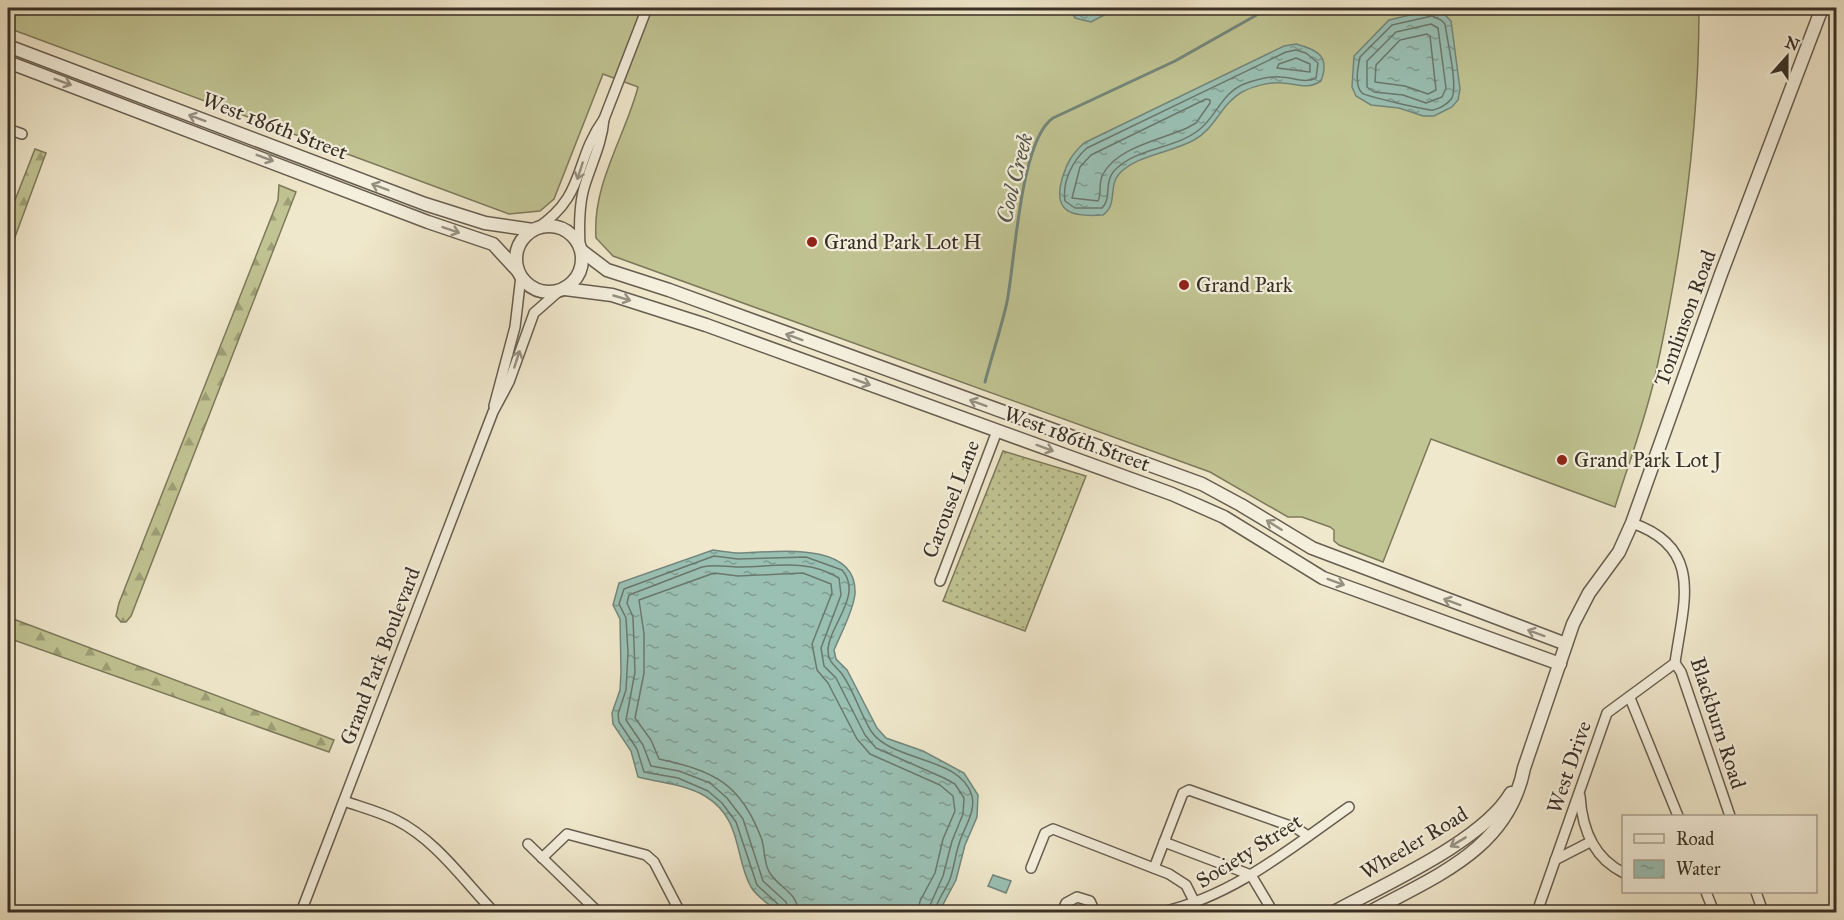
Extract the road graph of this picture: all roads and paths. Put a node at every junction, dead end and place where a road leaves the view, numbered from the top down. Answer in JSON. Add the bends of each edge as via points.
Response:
{"nodes":[{"id":1,"x":647,"y":8,"type":"edge"},
{"id":2,"x":1822,"y":8,"type":"edge"},
{"id":3,"x":8,"y":46,"type":"edge"},
{"id":4,"x":8,"y":62,"type":"edge"},
{"id":5,"x":604,"y":118,"type":"junction"},
{"id":6,"x":8,"y":129,"type":"edge"},
{"id":7,"x":22,"y":134,"type":"dead end"},
{"id":8,"x":535,"y":229,"type":"junction"},
{"id":9,"x":581,"y":248,"type":"junction"},
{"id":10,"x":519,"y":273,"type":"junction"},
{"id":11,"x":562,"y":290,"type":"junction"},
{"id":12,"x":493,"y":412,"type":"junction"},
{"id":13,"x":997,"y":431,"type":"junction"},
{"id":14,"x":1101,"y":447,"type":"junction"},
{"id":15,"x":1095,"y":466,"type":"junction"},
{"id":16,"x":1632,"y":523,"type":"junction"},
{"id":17,"x":940,"y":581,"type":"dead end"},
{"id":18,"x":1568,"y":639,"type":"junction"},
{"id":19,"x":1675,"y":663,"type":"junction"},
{"id":20,"x":1560,"y":664,"type":"junction"},
{"id":21,"x":1630,"y":698,"type":"junction"},
{"id":22,"x":1524,"y":768,"type":"junction"},
{"id":23,"x":1580,"y":790,"type":"junction"},
{"id":24,"x":344,"y":801,"type":"junction"},
{"id":25,"x":1349,"y":807,"type":"dead end"},
{"id":26,"x":1678,"y":815,"type":"edge"},
{"id":27,"x":1730,"y":815,"type":"edge"},
{"id":28,"x":1308,"y":836,"type":"junction"},
{"id":29,"x":1164,"y":842,"type":"junction"},
{"id":30,"x":1590,"y":842,"type":"junction"},
{"id":31,"x":528,"y":844,"type":"dead end"},
{"id":32,"x":542,"y":858,"type":"junction"},
{"id":33,"x":1556,"y":860,"type":"junction"},
{"id":34,"x":1031,"y":868,"type":"dead end"},
{"id":35,"x":1154,"y":868,"type":"junction"},
{"id":36,"x":1622,"y":872,"type":"edge"},
{"id":37,"x":1251,"y":875,"type":"junction"},
{"id":38,"x":1707,"y":893,"type":"edge"},
{"id":39,"x":1757,"y":893,"type":"edge"},
{"id":40,"x":1196,"y":905,"type":"junction"},
{"id":41,"x":301,"y":912,"type":"edge"},
{"id":42,"x":494,"y":912,"type":"edge"},
{"id":43,"x":597,"y":912,"type":"edge"},
{"id":44,"x":680,"y":912,"type":"edge"},
{"id":45,"x":1062,"y":912,"type":"edge"},
{"id":46,"x":1095,"y":912,"type":"edge"},
{"id":47,"x":1162,"y":912,"type":"edge"},
{"id":48,"x":1273,"y":912,"type":"edge"},
{"id":49,"x":1334,"y":912,"type":"edge"},
{"id":50,"x":1370,"y":912,"type":"edge"},
{"id":51,"x":1537,"y":912,"type":"edge"},
{"id":52,"x":1714,"y":912,"type":"edge"},
{"id":53,"x":1763,"y":912,"type":"edge"}],
"edges":[{"from":1,"to":5,"type":"street"},
{"from":2,"to":16,"type":"street","name":"Tomlinson Road"},
{"from":8,"to":3,"type":"street","name":"West 186th Street","one_way":true,"via":[[485,223],[429,206]]},
{"from":4,"to":10,"type":"street","name":"West 186th Street","one_way":true,"via":[[487,242],[500,249]]},
{"from":5,"to":8,"type":"street","one_way":true,"via":[[593,134],[572,196],[561,211]]},
{"from":5,"to":9,"type":"street","via":[[603,138],[580,208]]},
{"from":6,"to":7,"type":"street"},
{"from":8,"to":9,"type":"street","via":[[561,228]]},
{"from":8,"to":10,"type":"street","via":[[519,246]]},
{"from":9,"to":11,"type":"street","via":[[579,276]]},
{"from":14,"to":9,"type":"street","name":"West 186th Street","one_way":true,"via":[[607,270]]},
{"from":10,"to":11,"type":"street","via":[[534,289]]},
{"from":10,"to":12,"type":"street","name":"Grand Park Boulevard","via":[[515,327]]},
{"from":12,"to":11,"type":"street","name":"Grand Park Boulevard","one_way":true,"via":[[509,382],[534,313]]},
{"from":11,"to":13,"type":"street","name":"West 186th Street","one_way":true,"via":[[612,295],[648,306]]},
{"from":12,"to":24,"type":"street","name":"Grand Park Boulevard"},
{"from":13,"to":15,"type":"street","name":"West 186th Street","one_way":true},
{"from":13,"to":17,"type":"street","name":"Carousel Lane"},
{"from":14,"to":15,"type":"street"},
{"from":18,"to":14,"type":"street","name":"West 186th Street","one_way":true,"via":[[1312,548],[1212,489]]},
{"from":15,"to":20,"type":"street","name":"West 186th Street","one_way":true,"via":[[1204,507],[1323,578]]},
{"from":16,"to":18,"type":"street","name":"Tomlinson Road","via":[[1610,566],[1588,593]]},
{"from":16,"to":19,"type":"street","name":"Blackburn Road","via":[[1667,542],[1682,566],[1686,596]]},
{"from":18,"to":20,"type":"street","name":"Wheeler Road"},
{"from":19,"to":21,"type":"street","name":"West Drive"},
{"from":19,"to":27,"type":"street","name":"Blackburn Road"},
{"from":20,"to":22,"type":"street","name":"Wheeler Road"},
{"from":21,"to":23,"type":"street","name":"West Drive","via":[[1607,713]]},
{"from":21,"to":26,"type":"street"},
{"from":22,"to":49,"type":"street","name":"Wheeler Road","one_way":true,"via":[[1503,806],[1486,823]]},
{"from":22,"to":50,"type":"street","name":"Wheeler Road","via":[[1521,787],[1509,813],[1483,845]]},
{"from":23,"to":30,"type":"street","via":[[1582,817]]},
{"from":23,"to":33,"type":"street","name":"West Drive"},
{"from":24,"to":41,"type":"street","name":"Grand Park Boulevard"},
{"from":24,"to":42,"type":"street","via":[[410,829],[437,851]]},
{"from":25,"to":28,"type":"street","name":"Society Street"},
{"from":28,"to":29,"type":"street","via":[[1296,828],[1192,790],[1186,791]]},
{"from":28,"to":37,"type":"street","name":"Society Street"},
{"from":29,"to":35,"type":"street"},
{"from":29,"to":37,"type":"street"},
{"from":30,"to":33,"type":"street"},
{"from":30,"to":36,"type":"street"},
{"from":31,"to":32,"type":"street"},
{"from":32,"to":43,"type":"street"},
{"from":32,"to":44,"type":"street","via":[[567,834],[646,855],[654,862]]},
{"from":33,"to":51,"type":"street","name":"West Drive"},
{"from":34,"to":35,"type":"street","via":[[1050,829]]},
{"from":35,"to":40,"type":"street","via":[[1186,885]]},
{"from":37,"to":40,"type":"street","name":"Society Street"},
{"from":37,"to":48,"type":"street"},
{"from":38,"to":52,"type":"street"},
{"from":39,"to":53,"type":"street"},
{"from":40,"to":47,"type":"street","name":"Society Street"},
{"from":45,"to":46,"type":"street","via":[[1065,903],[1077,897],[1090,901]]}]}
